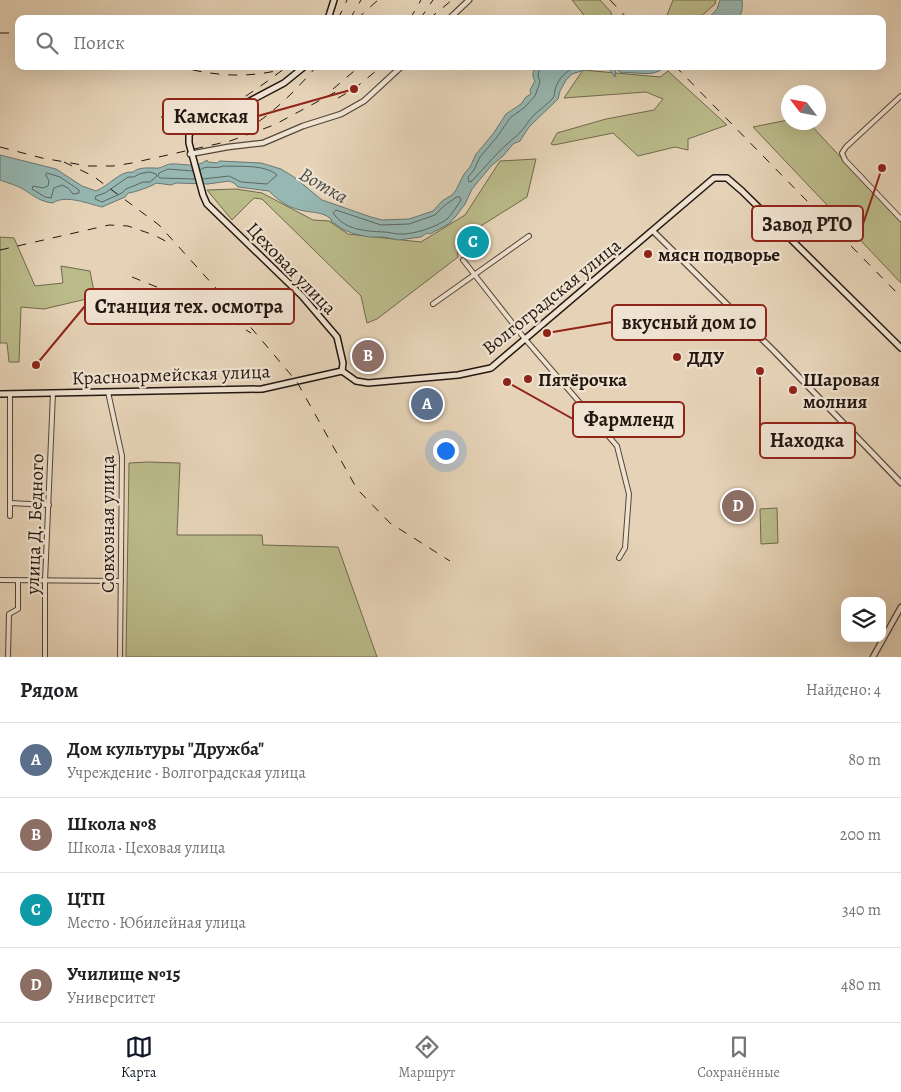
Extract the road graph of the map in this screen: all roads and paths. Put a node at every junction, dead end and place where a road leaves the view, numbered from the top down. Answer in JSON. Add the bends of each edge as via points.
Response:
{"nodes":[{"id":1,"x":334,"y":0,"type":"edge"},
{"id":2,"x":469,"y":0,"type":"edge"},
{"id":3,"x":329,"y":15,"type":"edge"},
{"id":4,"x":453,"y":15,"type":"edge"},
{"id":5,"x":300,"y":70,"type":"edge"},
{"id":6,"x":398,"y":70,"type":"edge"},
{"id":7,"x":901,"y":96,"type":"edge"},
{"id":8,"x":191,"y":156,"type":"junction"},
{"id":9,"x":901,"y":219,"type":"edge"},
{"id":10,"x":653,"y":231,"type":"junction"},
{"id":11,"x":530,"y":236,"type":"dead end"},
{"id":12,"x":463,"y":260,"type":"dead end"},
{"id":13,"x":474,"y":274,"type":"junction"},
{"id":14,"x":433,"y":304,"type":"dead end"},
{"id":15,"x":525,"y":339,"type":"junction"},
{"id":16,"x":901,"y":348,"type":"edge"},
{"id":17,"x":342,"y":371,"type":"junction"},
{"id":18,"x":108,"y":392,"type":"junction"},
{"id":19,"x":53,"y":393,"type":"junction"},
{"id":20,"x":0,"y":394,"type":"edge"},
{"id":21,"x":10,"y":394,"type":"junction"},
{"id":22,"x":901,"y":483,"type":"edge"},
{"id":23,"x":10,"y":503,"type":"junction"},
{"id":24,"x":49,"y":505,"type":"junction"},
{"id":25,"x":10,"y":516,"type":"dead end"},
{"id":26,"x":619,"y":558,"type":"dead end"},
{"id":27,"x":0,"y":580,"type":"edge"},
{"id":28,"x":46,"y":580,"type":"junction"},
{"id":29,"x":18,"y":581,"type":"junction"},
{"id":30,"x":121,"y":581,"type":"junction"},
{"id":31,"x":901,"y":608,"type":"edge"},
{"id":32,"x":8,"y":657,"type":"edge"},
{"id":33,"x":45,"y":657,"type":"edge"},
{"id":34,"x":120,"y":657,"type":"edge"},
{"id":35,"x":873,"y":657,"type":"edge"}],
"edges":[{"from":1,"to":3,"type":"main road"},
{"from":2,"to":4,"type":"street"},
{"from":5,"to":8,"type":"main road","via":[[284,83],[191,132],[188,139]]},
{"from":6,"to":8,"type":"street","via":[[364,101],[341,114],[263,143]]},
{"from":7,"to":9,"type":"street","via":[[842,153]]},
{"from":8,"to":17,"type":"main road","name":"Цеховая улица","via":[[207,204],[302,296],[337,337]]},
{"from":10,"to":15,"type":"main road","name":"Волгоградская улица"},
{"from":10,"to":16,"type":"main road","name":"Волгоградская улица","via":[[714,178],[728,178]]},
{"from":10,"to":22,"type":"street"},
{"from":11,"to":13,"type":"street"},
{"from":12,"to":13,"type":"street"},
{"from":13,"to":14,"type":"street"},
{"from":13,"to":15,"type":"street"},
{"from":15,"to":17,"type":"main road","name":"Волгоградская улица","via":[[491,368],[458,375],[368,383],[356,381]]},
{"from":15,"to":26,"type":"street","via":[[617,446],[629,494],[625,548]]},
{"from":17,"to":18,"type":"main road","name":"Красноармейская улица","via":[[262,389]]},
{"from":18,"to":19,"type":"main road","name":"Красноармейская улица"},
{"from":18,"to":30,"type":"street","name":"Совхозная улица","via":[[122,456]]},
{"from":19,"to":21,"type":"main road","name":"Красноармейская улица"},
{"from":19,"to":24,"type":"street","name":"улица Д. Бедного"},
{"from":20,"to":21,"type":"main road","name":"Красноармейская улица"},
{"from":21,"to":23,"type":"street"},
{"from":23,"to":24,"type":"street"},
{"from":23,"to":25,"type":"street"},
{"from":24,"to":28,"type":"street","name":"улица Д. Бедного"},
{"from":27,"to":29,"type":"street"},
{"from":28,"to":29,"type":"street"},
{"from":28,"to":30,"type":"street"},
{"from":28,"to":33,"type":"street","name":"улица Д. Бедного"},
{"from":29,"to":32,"type":"street","via":[[18,609],[10,614]]},
{"from":30,"to":34,"type":"street","name":"Совхозная улица"},
{"from":31,"to":35,"type":"street"}]}
